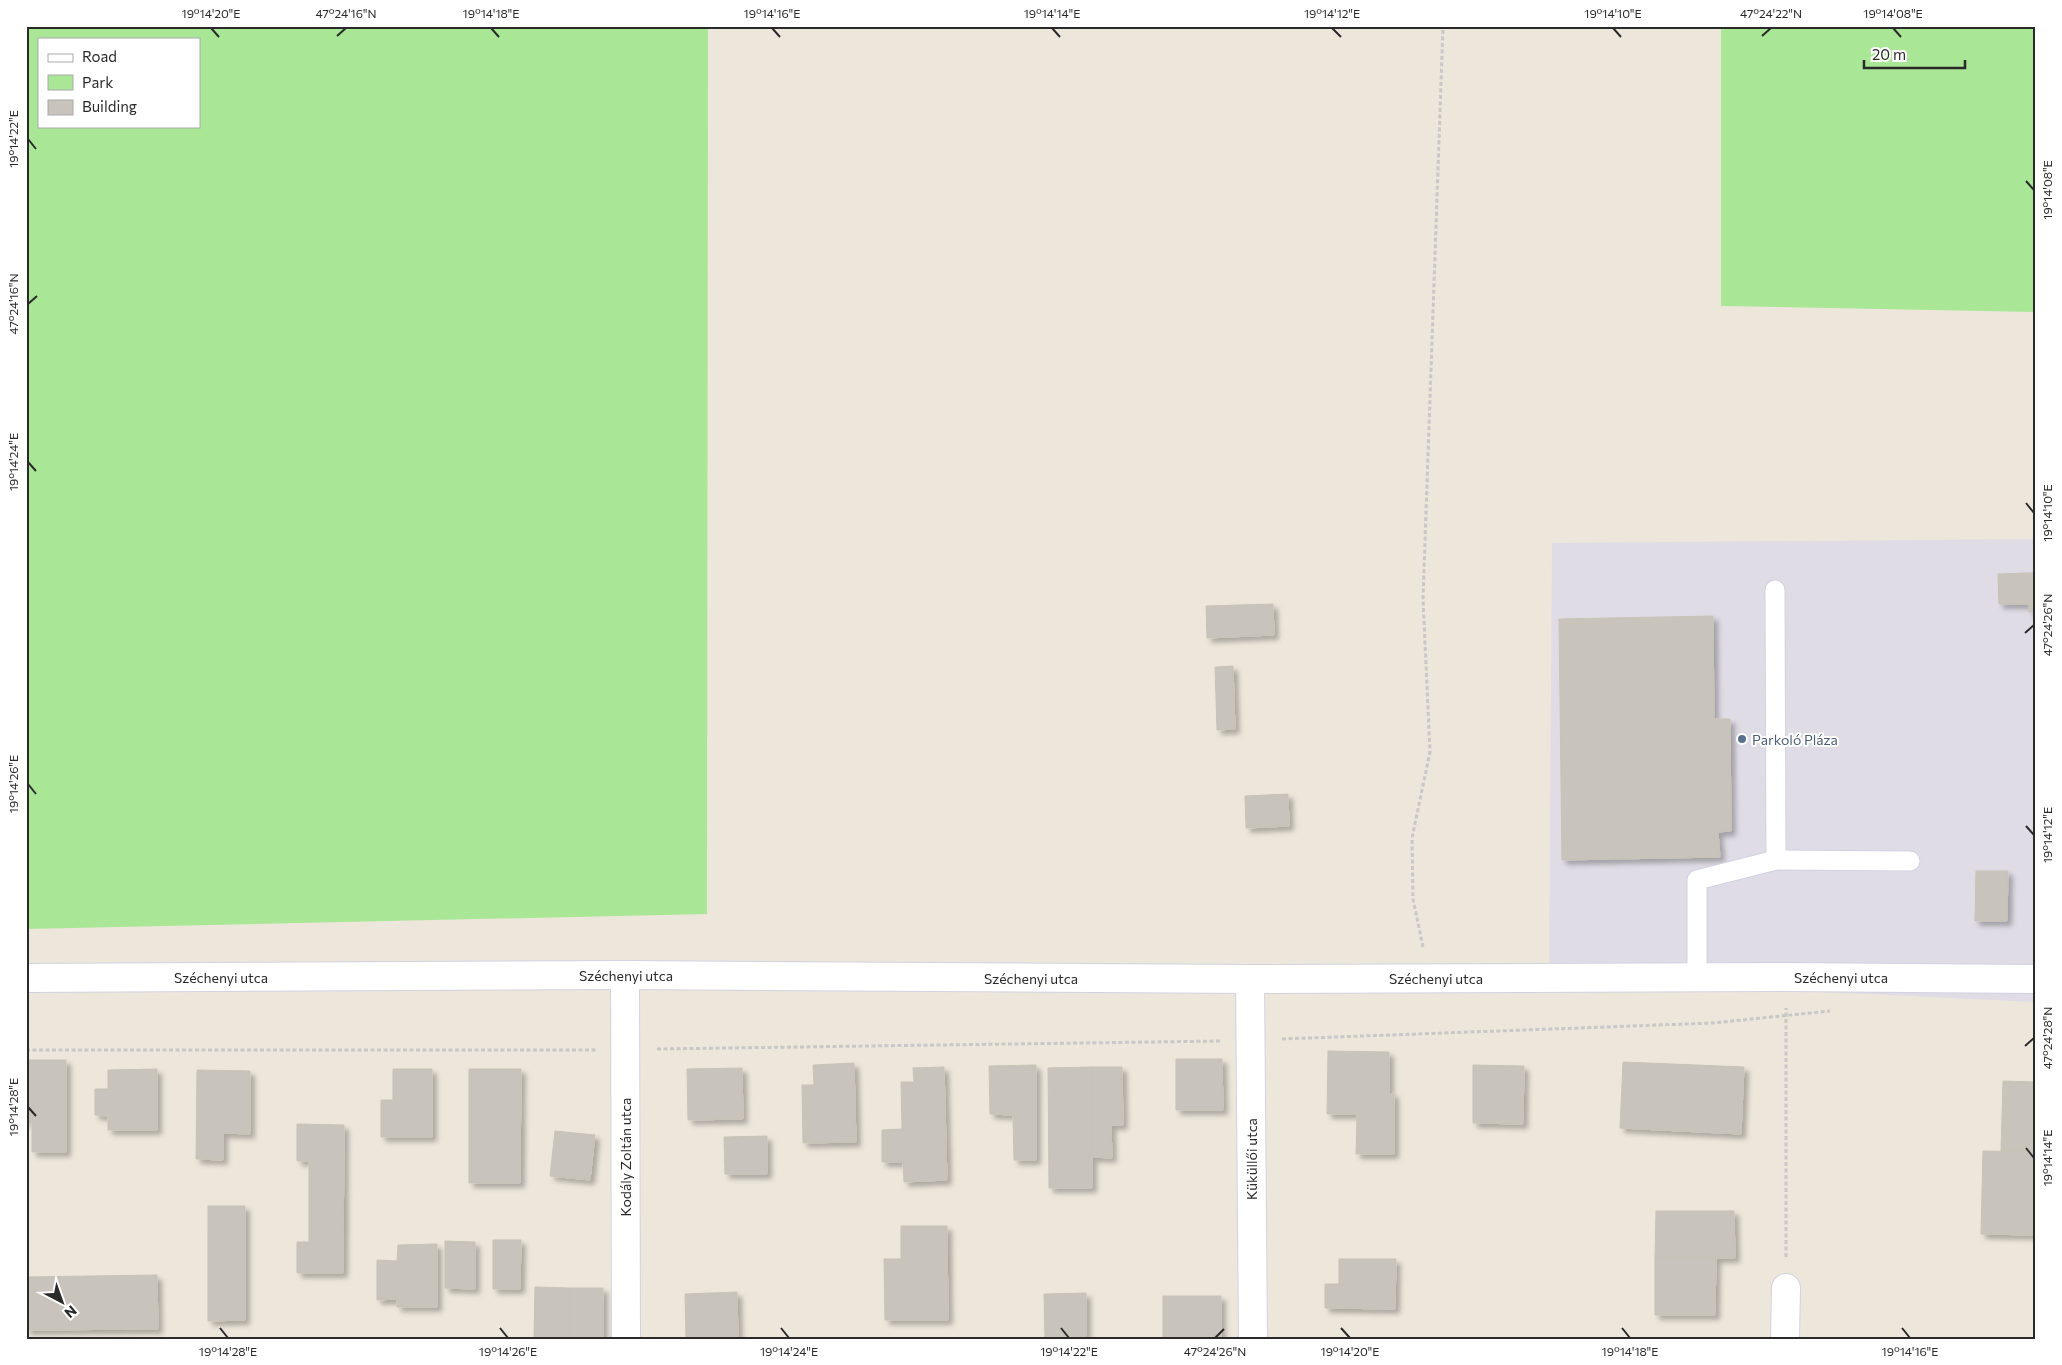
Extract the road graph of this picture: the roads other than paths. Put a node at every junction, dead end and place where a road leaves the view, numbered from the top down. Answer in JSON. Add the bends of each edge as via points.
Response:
{"nodes":[{"id":1,"x":1775,"y":590,"type":"dead end"},
{"id":2,"x":1776,"y":860,"type":"junction"},
{"id":3,"x":1910,"y":861,"type":"dead end"},
{"id":4,"x":625,"y":975,"type":"junction"},
{"id":5,"x":1697,"y":977,"type":"junction"},
{"id":6,"x":26,"y":978,"type":"edge"},
{"id":7,"x":2036,"y":978,"type":"edge"},
{"id":8,"x":1250,"y":979,"type":"junction"},
{"id":9,"x":1786,"y":1288,"type":"road end"},
{"id":10,"x":626,"y":1339,"type":"edge"},
{"id":11,"x":1253,"y":1339,"type":"edge"},
{"id":12,"x":1785,"y":1339,"type":"edge"}],
"edges":[{"from":1,"to":2,"type":"lane"},
{"from":2,"to":3,"type":"lane"},
{"from":2,"to":5,"type":"lane","via":[[1696,880]]},
{"from":4,"to":6,"type":"street","name":"Széchenyi utca"},
{"from":4,"to":8,"type":"street","name":"Széchenyi utca"},
{"from":4,"to":10,"type":"street","name":"Kodály Zoltán utca"},
{"from":5,"to":7,"type":"street","name":"Széchenyi utca"},
{"from":5,"to":8,"type":"street","name":"Széchenyi utca"},
{"from":8,"to":11,"type":"street","name":"Küküllői utca"},
{"from":9,"to":12,"type":"street"}]}
